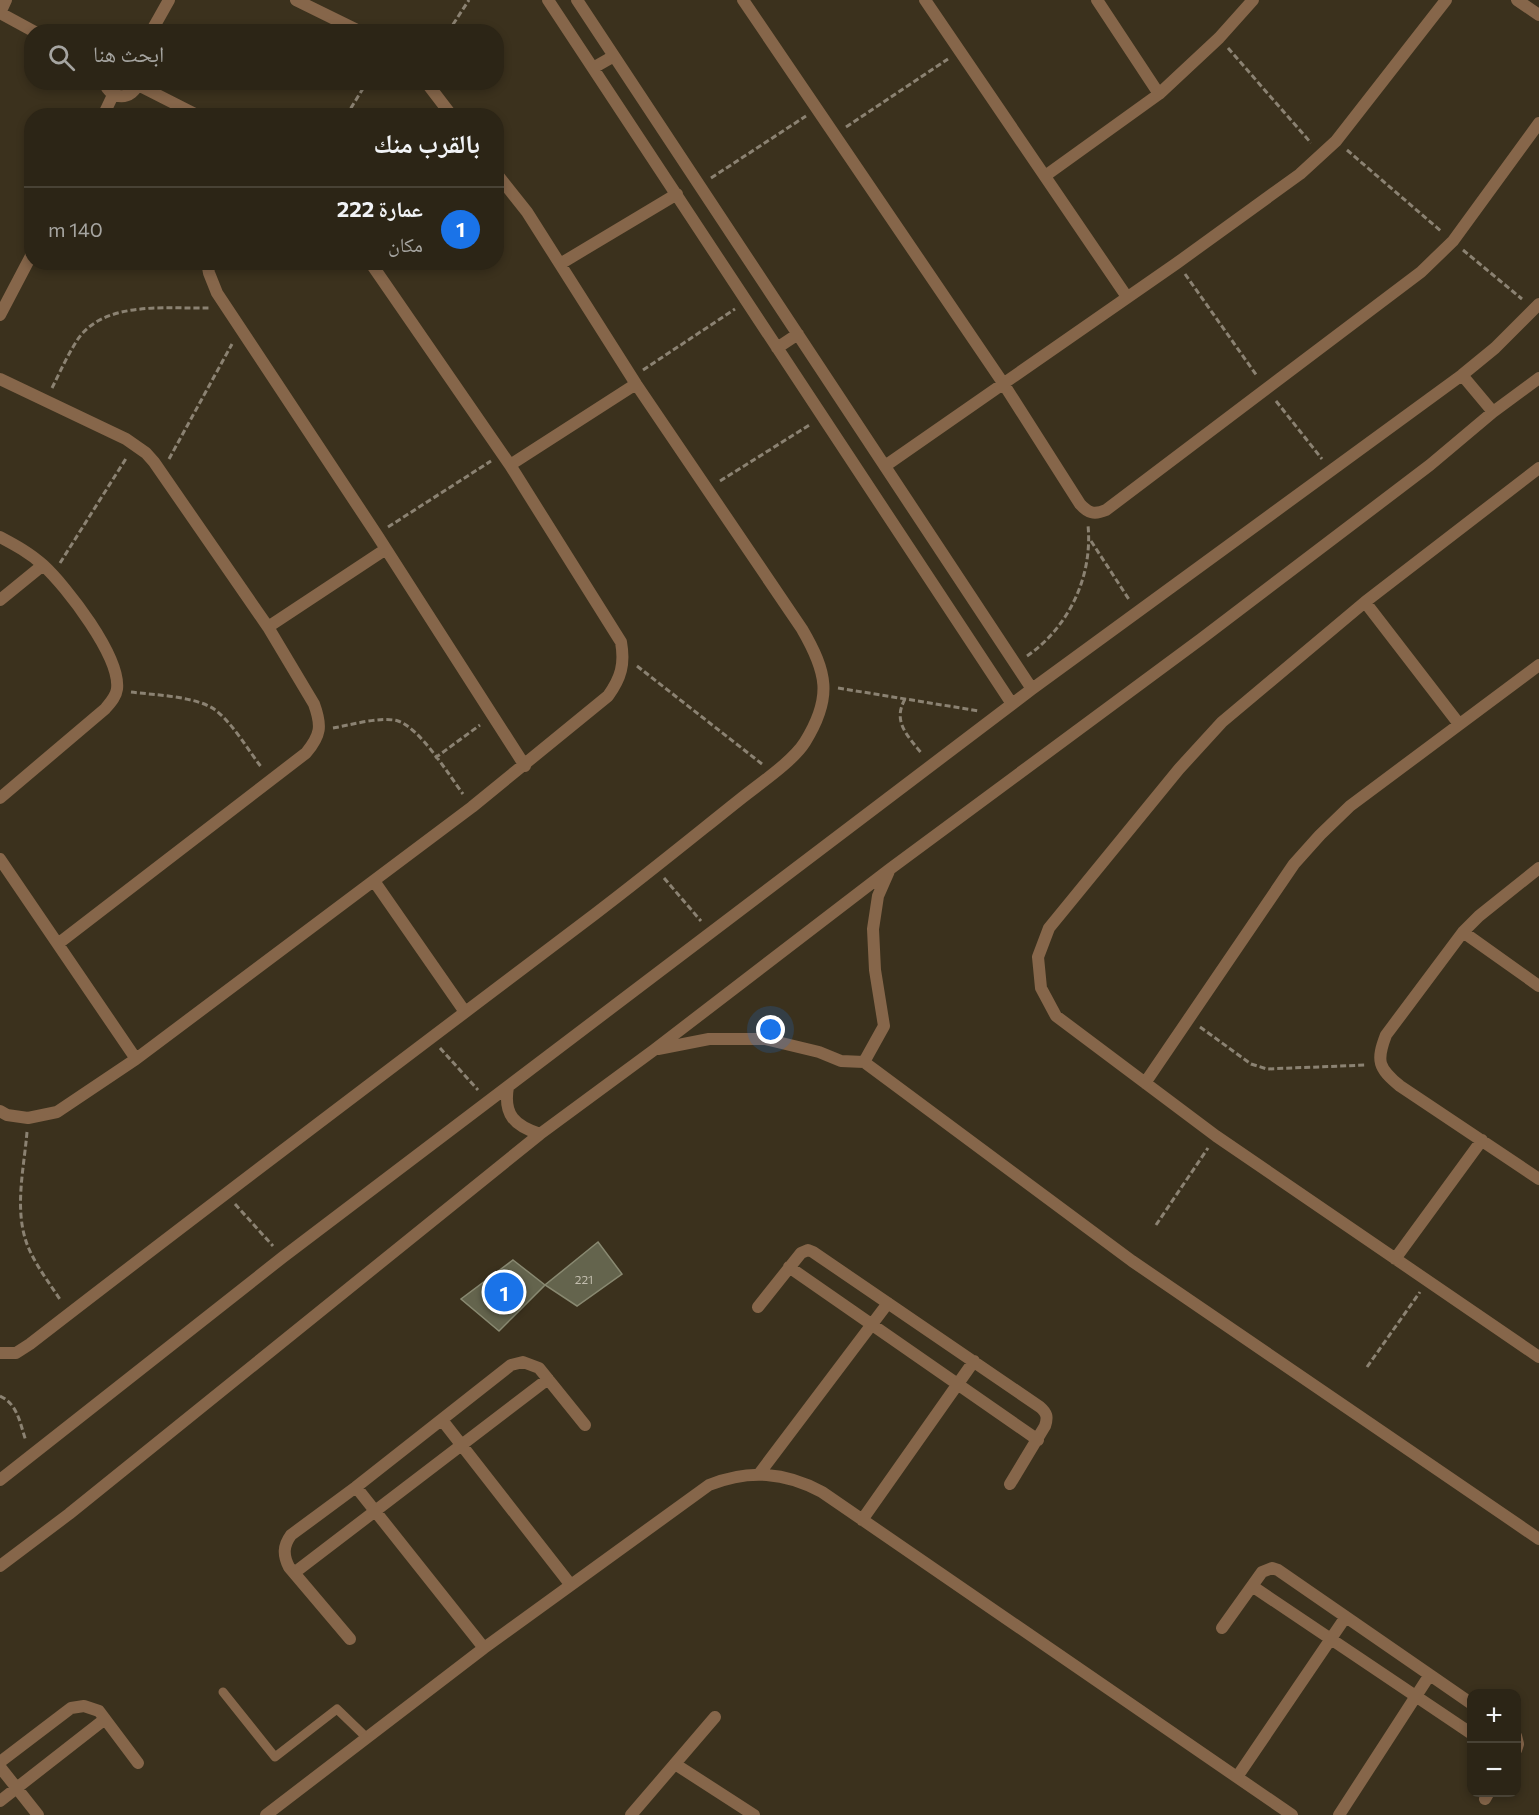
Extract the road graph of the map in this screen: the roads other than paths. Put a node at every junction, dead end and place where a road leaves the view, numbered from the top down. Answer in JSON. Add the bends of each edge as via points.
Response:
{"nodes":[{"id":1,"x":6,"y":0,"type":"edge"},
{"id":2,"x":169,"y":0,"type":"edge"},
{"id":3,"x":296,"y":0,"type":"edge"},
{"id":4,"x":548,"y":0,"type":"edge"},
{"id":5,"x":577,"y":0,"type":"edge"},
{"id":6,"x":743,"y":0,"type":"edge"},
{"id":7,"x":924,"y":0,"type":"edge"},
{"id":8,"x":1097,"y":0,"type":"edge"},
{"id":9,"x":1253,"y":0,"type":"edge"},
{"id":10,"x":1446,"y":0,"type":"edge"},
{"id":11,"x":1517,"y":0,"type":"edge"},
{"id":12,"x":0,"y":13,"type":"edge"},
{"id":13,"x":1539,"y":15,"type":"edge"},
{"id":14,"x":156,"y":24,"type":"edge"},
{"id":15,"x":345,"y":24,"type":"edge"},
{"id":16,"x":24,"y":26,"type":"edge"},
{"id":17,"x":614,"y":56,"type":"junction"},
{"id":18,"x":593,"y":68,"type":"junction"},
{"id":19,"x":108,"y":90,"type":"edge"},
{"id":20,"x":135,"y":90,"type":"edge"},
{"id":21,"x":150,"y":90,"type":"edge"},
{"id":22,"x":432,"y":90,"type":"edge"},
{"id":23,"x":1159,"y":94,"type":"junction"},
{"id":24,"x":113,"y":95,"type":"junction"},
{"id":25,"x":107,"y":108,"type":"edge"},
{"id":26,"x":183,"y":108,"type":"edge"},
{"id":27,"x":446,"y":108,"type":"edge"},
{"id":28,"x":1539,"y":123,"type":"edge"},
{"id":29,"x":1045,"y":176,"type":"junction"},
{"id":30,"x":504,"y":183,"type":"edge"},
{"id":31,"x":677,"y":194,"type":"junction"},
{"id":32,"x":560,"y":264,"type":"junction"},
{"id":33,"x":24,"y":269,"type":"edge"},
{"id":34,"x":208,"y":270,"type":"edge"},
{"id":35,"x":376,"y":270,"type":"edge"},
{"id":36,"x":1127,"y":297,"type":"junction"},
{"id":37,"x":1537,"y":307,"type":"edge"},
{"id":38,"x":0,"y":315,"type":"edge"},
{"id":39,"x":798,"y":334,"type":"junction"},
{"id":40,"x":777,"y":348,"type":"junction"},
{"id":41,"x":1462,"y":375,"type":"junction"},
{"id":42,"x":1539,"y":378,"type":"edge"},
{"id":43,"x":0,"y":379,"type":"edge"},
{"id":44,"x":634,"y":381,"type":"junction"},
{"id":45,"x":1003,"y":384,"type":"junction"},
{"id":46,"x":1493,"y":412,"type":"junction"},
{"id":47,"x":510,"y":465,"type":"junction"},
{"id":48,"x":885,"y":466,"type":"junction"},
{"id":49,"x":1539,"y":468,"type":"edge"},
{"id":50,"x":0,"y":537,"type":"edge"},
{"id":51,"x":386,"y":549,"type":"junction"},
{"id":52,"x":48,"y":570,"type":"junction"},
{"id":53,"x":0,"y":600,"type":"edge"},
{"id":54,"x":1365,"y":602,"type":"junction"},
{"id":55,"x":268,"y":627,"type":"junction"},
{"id":56,"x":1539,"y":665,"type":"edge"},
{"id":57,"x":1032,"y":689,"type":"junction"},
{"id":58,"x":1012,"y":704,"type":"junction"},
{"id":59,"x":1460,"y":724,"type":"junction"},
{"id":60,"x":525,"y":766,"type":"junction"},
{"id":61,"x":0,"y":798,"type":"edge"},
{"id":62,"x":0,"y":860,"type":"edge"},
{"id":63,"x":1539,"y":868,"type":"edge"},
{"id":64,"x":890,"y":869,"type":"junction"},
{"id":65,"x":374,"y":881,"type":"junction"},
{"id":66,"x":1463,"y":932,"type":"junction"},
{"id":67,"x":59,"y":943,"type":"junction"},
{"id":68,"x":1539,"y":986,"type":"edge"},
{"id":69,"x":465,"y":1012,"type":"junction"},
{"id":70,"x":654,"y":1050,"type":"junction"},
{"id":71,"x":136,"y":1059,"type":"junction"},
{"id":72,"x":864,"y":1062,"type":"junction"},
{"id":73,"x":1144,"y":1083,"type":"junction"},
{"id":74,"x":508,"y":1087,"type":"junction"},
{"id":75,"x":0,"y":1111,"type":"edge"},
{"id":76,"x":540,"y":1134,"type":"junction"},
{"id":77,"x":1482,"y":1140,"type":"junction"},
{"id":78,"x":1539,"y":1179,"type":"edge"},
{"id":79,"x":1395,"y":1259,"type":"junction"},
{"id":80,"x":789,"y":1267,"type":"junction"},
{"id":81,"x":888,"y":1303,"type":"junction"},
{"id":82,"x":758,"y":1307,"type":"dead end"},
{"id":83,"x":872,"y":1325,"type":"junction"},
{"id":84,"x":0,"y":1353,"type":"edge"},
{"id":85,"x":1539,"y":1357,"type":"edge"},
{"id":86,"x":974,"y":1361,"type":"junction"},
{"id":87,"x":548,"y":1379,"type":"junction"},
{"id":88,"x":957,"y":1384,"type":"junction"},
{"id":89,"x":442,"y":1420,"type":"junction"},
{"id":90,"x":585,"y":1425,"type":"dead end"},
{"id":91,"x":1038,"y":1440,"type":"junction"},
{"id":92,"x":462,"y":1445,"type":"junction"},
{"id":93,"x":759,"y":1474,"type":"junction"},
{"id":94,"x":0,"y":1480,"type":"edge"},
{"id":95,"x":1010,"y":1484,"type":"dead end"},
{"id":96,"x":356,"y":1487,"type":"junction"},
{"id":97,"x":375,"y":1511,"type":"junction"},
{"id":98,"x":862,"y":1520,"type":"junction"},
{"id":99,"x":1539,"y":1539,"type":"edge"},
{"id":100,"x":0,"y":1566,"type":"edge"},
{"id":101,"x":294,"y":1573,"type":"junction"},
{"id":102,"x":570,"y":1584,"type":"junction"},
{"id":103,"x":1252,"y":1586,"type":"junction"},
{"id":104,"x":1345,"y":1618,"type":"junction"},
{"id":105,"x":1222,"y":1628,"type":"dead end"},
{"id":106,"x":350,"y":1639,"type":"dead end"},
{"id":107,"x":1331,"y":1639,"type":"junction"},
{"id":108,"x":484,"y":1648,"type":"junction"},
{"id":109,"x":1429,"y":1676,"type":"junction"},
{"id":110,"x":223,"y":1692,"type":"dead end"},
{"id":111,"x":1415,"y":1696,"type":"junction"},
{"id":112,"x":1467,"y":1701,"type":"edge"},
{"id":113,"x":715,"y":1718,"type":"dead end"},
{"id":114,"x":105,"y":1719,"type":"junction"},
{"id":115,"x":1467,"y":1731,"type":"edge"},
{"id":116,"x":367,"y":1738,"type":"junction"},
{"id":117,"x":138,"y":1763,"type":"dead end"},
{"id":118,"x":0,"y":1764,"type":"edge"},
{"id":119,"x":675,"y":1764,"type":"junction"},
{"id":120,"x":1237,"y":1777,"type":"junction"},
{"id":121,"x":17,"y":1788,"type":"junction"},
{"id":122,"x":0,"y":1801,"type":"edge"},
{"id":123,"x":38,"y":1815,"type":"edge"},
{"id":124,"x":266,"y":1815,"type":"edge"},
{"id":125,"x":631,"y":1815,"type":"edge"},
{"id":126,"x":754,"y":1815,"type":"edge"},
{"id":127,"x":1292,"y":1815,"type":"edge"},
{"id":128,"x":1339,"y":1815,"type":"edge"}],
"edges":[{"from":1,"to":12,"type":"street"},
{"from":2,"to":14,"type":"street"},
{"from":3,"to":15,"type":"street"},
{"from":4,"to":18,"type":"street"},
{"from":5,"to":17,"type":"street"},
{"from":6,"to":45,"type":"street"},
{"from":7,"to":29,"type":"street"},
{"from":8,"to":23,"type":"street"},
{"from":9,"to":23,"type":"street"},
{"from":10,"to":36,"type":"street","via":[[1322,155],[1283,188]]},
{"from":11,"to":13,"type":"street"},
{"from":12,"to":16,"type":"street"},
{"from":17,"to":18,"type":"street"},
{"from":17,"to":39,"type":"street"},
{"from":18,"to":31,"type":"street"},
{"from":19,"to":24,"type":"street"},
{"from":20,"to":24,"type":"street","via":[[128,95]]},
{"from":21,"to":26,"type":"street"},
{"from":22,"to":27,"type":"street"},
{"from":23,"to":29,"type":"street"},
{"from":24,"to":25,"type":"street"},
{"from":28,"to":45,"type":"street","via":[[1453,241],[1421,272],[1106,510],[1096,514],[1087,511]]},
{"from":29,"to":36,"type":"street"},
{"from":30,"to":32,"type":"street"},
{"from":31,"to":32,"type":"street"},
{"from":31,"to":40,"type":"street"},
{"from":32,"to":44,"type":"street"},
{"from":33,"to":38,"type":"street"},
{"from":34,"to":51,"type":"street","via":[[226,308]]},
{"from":35,"to":47,"type":"street"},
{"from":36,"to":45,"type":"street"},
{"from":37,"to":41,"type":"street"},
{"from":39,"to":40,"type":"street"},
{"from":39,"to":48,"type":"street"},
{"from":40,"to":58,"type":"street"},
{"from":41,"to":46,"type":"street"},
{"from":41,"to":57,"type":"street"},
{"from":42,"to":46,"type":"street"},
{"from":43,"to":55,"type":"street","via":[[146,453]]},
{"from":44,"to":47,"type":"street"},
{"from":44,"to":69,"type":"street","via":[[814,649],[824,700],[803,746],[774,773]]},
{"from":45,"to":48,"type":"street"},
{"from":46,"to":64,"type":"street","via":[[1430,465]]},
{"from":47,"to":60,"type":"street","via":[[621,642],[624,656],[617,684],[608,696]]},
{"from":48,"to":57,"type":"street"},
{"from":49,"to":54,"type":"street"},
{"from":50,"to":52,"type":"street"},
{"from":51,"to":55,"type":"street"},
{"from":51,"to":60,"type":"street"},
{"from":52,"to":53,"type":"street"},
{"from":52,"to":61,"type":"street","via":[[79,608],[110,658],[117,690],[105,708]]},
{"from":54,"to":59,"type":"street"},
{"from":54,"to":73,"type":"street","via":[[1203,741],[1049,928],[1038,957],[1041,988],[1056,1016]]},
{"from":55,"to":67,"type":"street","via":[[314,704],[320,730],[314,743]]},
{"from":56,"to":59,"type":"street"},
{"from":57,"to":58,"type":"street"},
{"from":58,"to":74,"type":"street"},
{"from":59,"to":73,"type":"street","via":[[1350,806],[1294,864]]},
{"from":60,"to":65,"type":"street"},
{"from":62,"to":67,"type":"street"},
{"from":63,"to":66,"type":"street"},
{"from":64,"to":70,"type":"street"},
{"from":64,"to":72,"type":"street","via":[[878,896],[873,929],[884,1026]]},
{"from":65,"to":69,"type":"street"},
{"from":65,"to":71,"type":"street"},
{"from":66,"to":68,"type":"street"},
{"from":66,"to":77,"type":"street","via":[[1386,1035],[1380,1065],[1400,1086]]},
{"from":67,"to":71,"type":"street"},
{"from":69,"to":84,"type":"street","via":[[16,1353]]},
{"from":70,"to":72,"type":"street","via":[[709,1039],[765,1039],[841,1061]]},
{"from":70,"to":76,"type":"street"},
{"from":71,"to":75,"type":"street","via":[[57,1112],[28,1118]]},
{"from":72,"to":99,"type":"street","via":[[1132,1261]]},
{"from":73,"to":79,"type":"street"},
{"from":74,"to":76,"type":"street","via":[[508,1111],[514,1121],[523,1129]]},
{"from":74,"to":94,"type":"street","via":[[283,1257]]},
{"from":76,"to":100,"type":"street"},
{"from":77,"to":78,"type":"street"},
{"from":77,"to":79,"type":"street"},
{"from":79,"to":85,"type":"street"},
{"from":80,"to":81,"type":"street","via":[[808,1250]]},
{"from":80,"to":82,"type":"street"},
{"from":80,"to":83,"type":"street"},
{"from":81,"to":83,"type":"street"},
{"from":81,"to":86,"type":"street"},
{"from":83,"to":88,"type":"street"},
{"from":83,"to":93,"type":"street"},
{"from":86,"to":88,"type":"street"},
{"from":86,"to":91,"type":"street","via":[[1046,1412]]},
{"from":87,"to":89,"type":"street","via":[[534,1365],[511,1365]]},
{"from":87,"to":90,"type":"street"},
{"from":87,"to":92,"type":"street"},
{"from":88,"to":91,"type":"street"},
{"from":88,"to":98,"type":"street"},
{"from":89,"to":92,"type":"street"},
{"from":89,"to":96,"type":"street"},
{"from":91,"to":95,"type":"street"},
{"from":92,"to":97,"type":"street"},
{"from":92,"to":102,"type":"street"},
{"from":93,"to":98,"type":"street","via":[[808,1484]]},
{"from":93,"to":102,"type":"street","via":[[725,1478],[709,1485]]},
{"from":96,"to":97,"type":"street"},
{"from":96,"to":101,"type":"street","via":[[291,1535],[284,1551]]},
{"from":97,"to":101,"type":"street"},
{"from":97,"to":108,"type":"street"},
{"from":98,"to":120,"type":"street"},
{"from":101,"to":106,"type":"street"},
{"from":102,"to":108,"type":"street"},
{"from":103,"to":104,"type":"street","via":[[1262,1572],[1278,1570]]},
{"from":103,"to":105,"type":"street"},
{"from":103,"to":107,"type":"street"},
{"from":104,"to":107,"type":"street"},
{"from":104,"to":109,"type":"street"},
{"from":107,"to":111,"type":"street"},
{"from":107,"to":120,"type":"street"},
{"from":108,"to":116,"type":"street"},
{"from":109,"to":111,"type":"street"},
{"from":109,"to":112,"type":"street"},
{"from":110,"to":116,"type":"lane","via":[[275,1757],[337,1709]]},
{"from":111,"to":115,"type":"street"},
{"from":111,"to":128,"type":"street"},
{"from":113,"to":119,"type":"street"},
{"from":114,"to":117,"type":"street"},
{"from":114,"to":118,"type":"street","via":[[90,1707],[71,1707]]},
{"from":114,"to":121,"type":"street"},
{"from":116,"to":124,"type":"street"},
{"from":118,"to":121,"type":"street"},
{"from":119,"to":125,"type":"street"},
{"from":119,"to":126,"type":"street"},
{"from":120,"to":127,"type":"street"},
{"from":121,"to":122,"type":"street"},
{"from":121,"to":123,"type":"street"}]}
